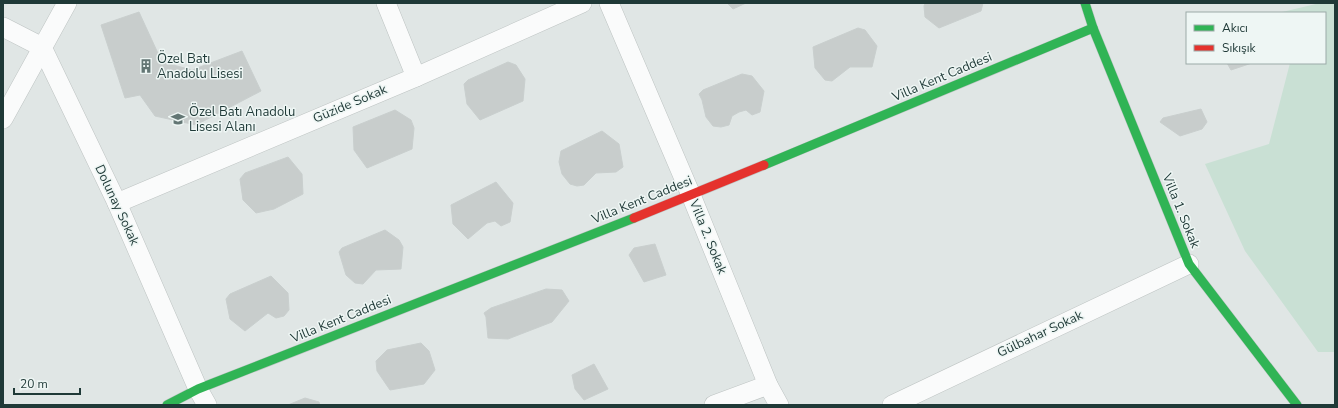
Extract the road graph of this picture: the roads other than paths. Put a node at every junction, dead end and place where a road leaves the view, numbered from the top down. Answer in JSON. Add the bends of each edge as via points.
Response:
{"nodes":[{"id":1,"x":67,"y":3,"type":"edge"},
{"id":2,"x":386,"y":3,"type":"edge"},
{"id":3,"x":582,"y":3,"type":"edge"},
{"id":4,"x":609,"y":3,"type":"edge"},
{"id":5,"x":1085,"y":3,"type":"edge"},
{"id":6,"x":3,"y":27,"type":"edge"},
{"id":7,"x":1093,"y":28,"type":"junction"},
{"id":8,"x":42,"y":47,"type":"junction"},
{"id":9,"x":416,"y":77,"type":"junction"},
{"id":10,"x":3,"y":119,"type":"edge"},
{"id":11,"x":691,"y":195,"type":"junction"},
{"id":12,"x":117,"y":203,"type":"junction"},
{"id":13,"x":1189,"y":264,"type":"junction"},
{"id":14,"x":768,"y":385,"type":"junction"},
{"id":15,"x":203,"y":397,"type":"edge"},
{"id":16,"x":167,"y":405,"type":"edge"},
{"id":17,"x":185,"y":405,"type":"edge"},
{"id":18,"x":714,"y":405,"type":"edge"},
{"id":19,"x":779,"y":405,"type":"edge"},
{"id":20,"x":892,"y":405,"type":"edge"},
{"id":21,"x":1297,"y":405,"type":"edge"}],
"edges":[{"from":1,"to":8,"type":"street"},
{"from":2,"to":9,"type":"street"},
{"from":3,"to":9,"type":"street","name":"Güzide Sokak"},
{"from":4,"to":11,"type":"street","name":"Villa 2. Sokak"},
{"from":5,"to":7,"type":"street","name":"Villa 1. Sokak"},
{"from":6,"to":8,"type":"street"},
{"from":7,"to":11,"type":"street","name":"Villa Kent Caddesi"},
{"from":7,"to":13,"type":"street","name":"Villa 1. Sokak"},
{"from":8,"to":10,"type":"street"},
{"from":8,"to":12,"type":"street","name":"Dolunay Sokak"},
{"from":9,"to":12,"type":"street","name":"Güzide Sokak"},
{"from":11,"to":14,"type":"street","name":"Villa 2. Sokak"},
{"from":11,"to":15,"type":"street","name":"Villa Kent Caddesi"},
{"from":12,"to":15,"type":"street","name":"Dolunay Sokak"},
{"from":13,"to":20,"type":"street","name":"Gülbahar Sokak"},
{"from":13,"to":21,"type":"street","name":"Villa 1. Sokak"},
{"from":14,"to":18,"type":"street"},
{"from":14,"to":19,"type":"street","name":"Villa 2. Sokak"},
{"from":15,"to":16,"type":"street","name":"Villa Kent Caddesi"},
{"from":15,"to":17,"type":"street","name":"Villa Kent Caddesi"}]}
